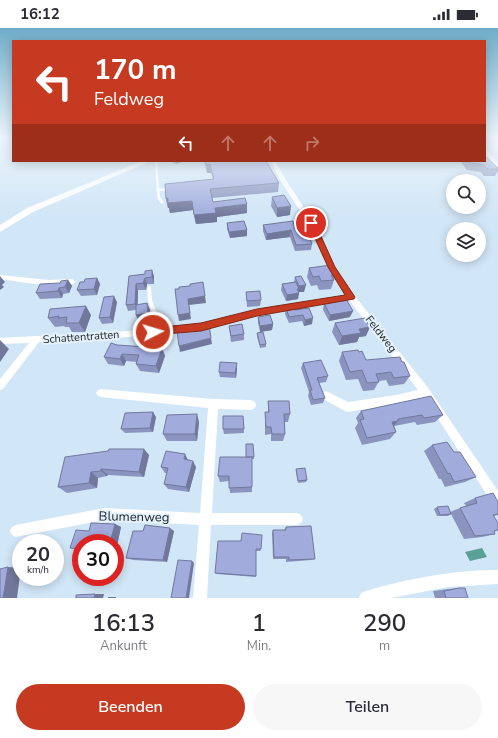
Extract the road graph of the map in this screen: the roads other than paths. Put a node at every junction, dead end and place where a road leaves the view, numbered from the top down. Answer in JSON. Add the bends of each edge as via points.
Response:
{"nodes":[{"id":1,"x":141,"y":164,"type":"edge"},
{"id":2,"x":156,"y":164,"type":"edge"},
{"id":3,"x":274,"y":164,"type":"edge"},
{"id":4,"x":172,"y":189,"type":"edge"},
{"id":5,"x":158,"y":190,"type":"junction"},
{"id":6,"x":162,"y":202,"type":"dead end"},
{"id":7,"x":0,"y":229,"type":"edge"},
{"id":8,"x":0,"y":277,"type":"edge"},
{"id":9,"x":72,"y":282,"type":"dead end"},
{"id":10,"x":149,"y":288,"type":"dead end"},
{"id":11,"x":351,"y":297,"type":"junction"},
{"id":12,"x":153,"y":332,"type":"junction"},
{"id":13,"x":36,"y":340,"type":"junction"},
{"id":14,"x":0,"y":341,"type":"edge"},
{"id":15,"x":0,"y":386,"type":"edge"},
{"id":16,"x":100,"y":392,"type":"dead end"},
{"id":17,"x":426,"y":392,"type":"junction"},
{"id":18,"x":326,"y":396,"type":"edge"},
{"id":19,"x":213,"y":404,"type":"junction"},
{"id":20,"x":251,"y":405,"type":"dead end"},
{"id":21,"x":498,"y":502,"type":"edge"},
{"id":22,"x":297,"y":518,"type":"dead end"},
{"id":23,"x":205,"y":519,"type":"junction"},
{"id":24,"x":16,"y":531,"type":"dead end"},
{"id":25,"x":498,"y":577,"type":"edge"},
{"id":26,"x":200,"y":598,"type":"edge"},
{"id":27,"x":366,"y":598,"type":"edge"}],
"edges":[{"from":1,"to":7,"type":"main road","via":[[30,210]]},
{"from":2,"to":5,"type":"lane"},
{"from":3,"to":11,"type":"street","name":"Feldweg","via":[[311,223],[332,267]]},
{"from":4,"to":5,"type":"lane"},
{"from":5,"to":6,"type":"lane"},
{"from":8,"to":9,"type":"street","via":[[49,283]]},
{"from":10,"to":12,"type":"lane","via":[[154,312]]},
{"from":11,"to":12,"type":"street","name":"Schattentratten","via":[[257,313],[201,327]]},
{"from":11,"to":17,"type":"street","name":"Feldweg"},
{"from":12,"to":13,"type":"street","name":"Schattentratten"},
{"from":13,"to":14,"type":"street","name":"Schattentratten"},
{"from":13,"to":15,"type":"street"},
{"from":16,"to":19,"type":"street"},
{"from":17,"to":18,"type":"street","via":[[396,400],[348,407]]},
{"from":17,"to":21,"type":"street","name":"Feldweg"},
{"from":19,"to":20,"type":"street"},
{"from":19,"to":23,"type":"street"},
{"from":22,"to":23,"type":"street","name":"Blumenweg"},
{"from":23,"to":24,"type":"street","name":"Blumenweg","via":[[104,514]]},
{"from":23,"to":26,"type":"street"},
{"from":25,"to":27,"type":"street","via":[[469,576],[396,589]]}]}
